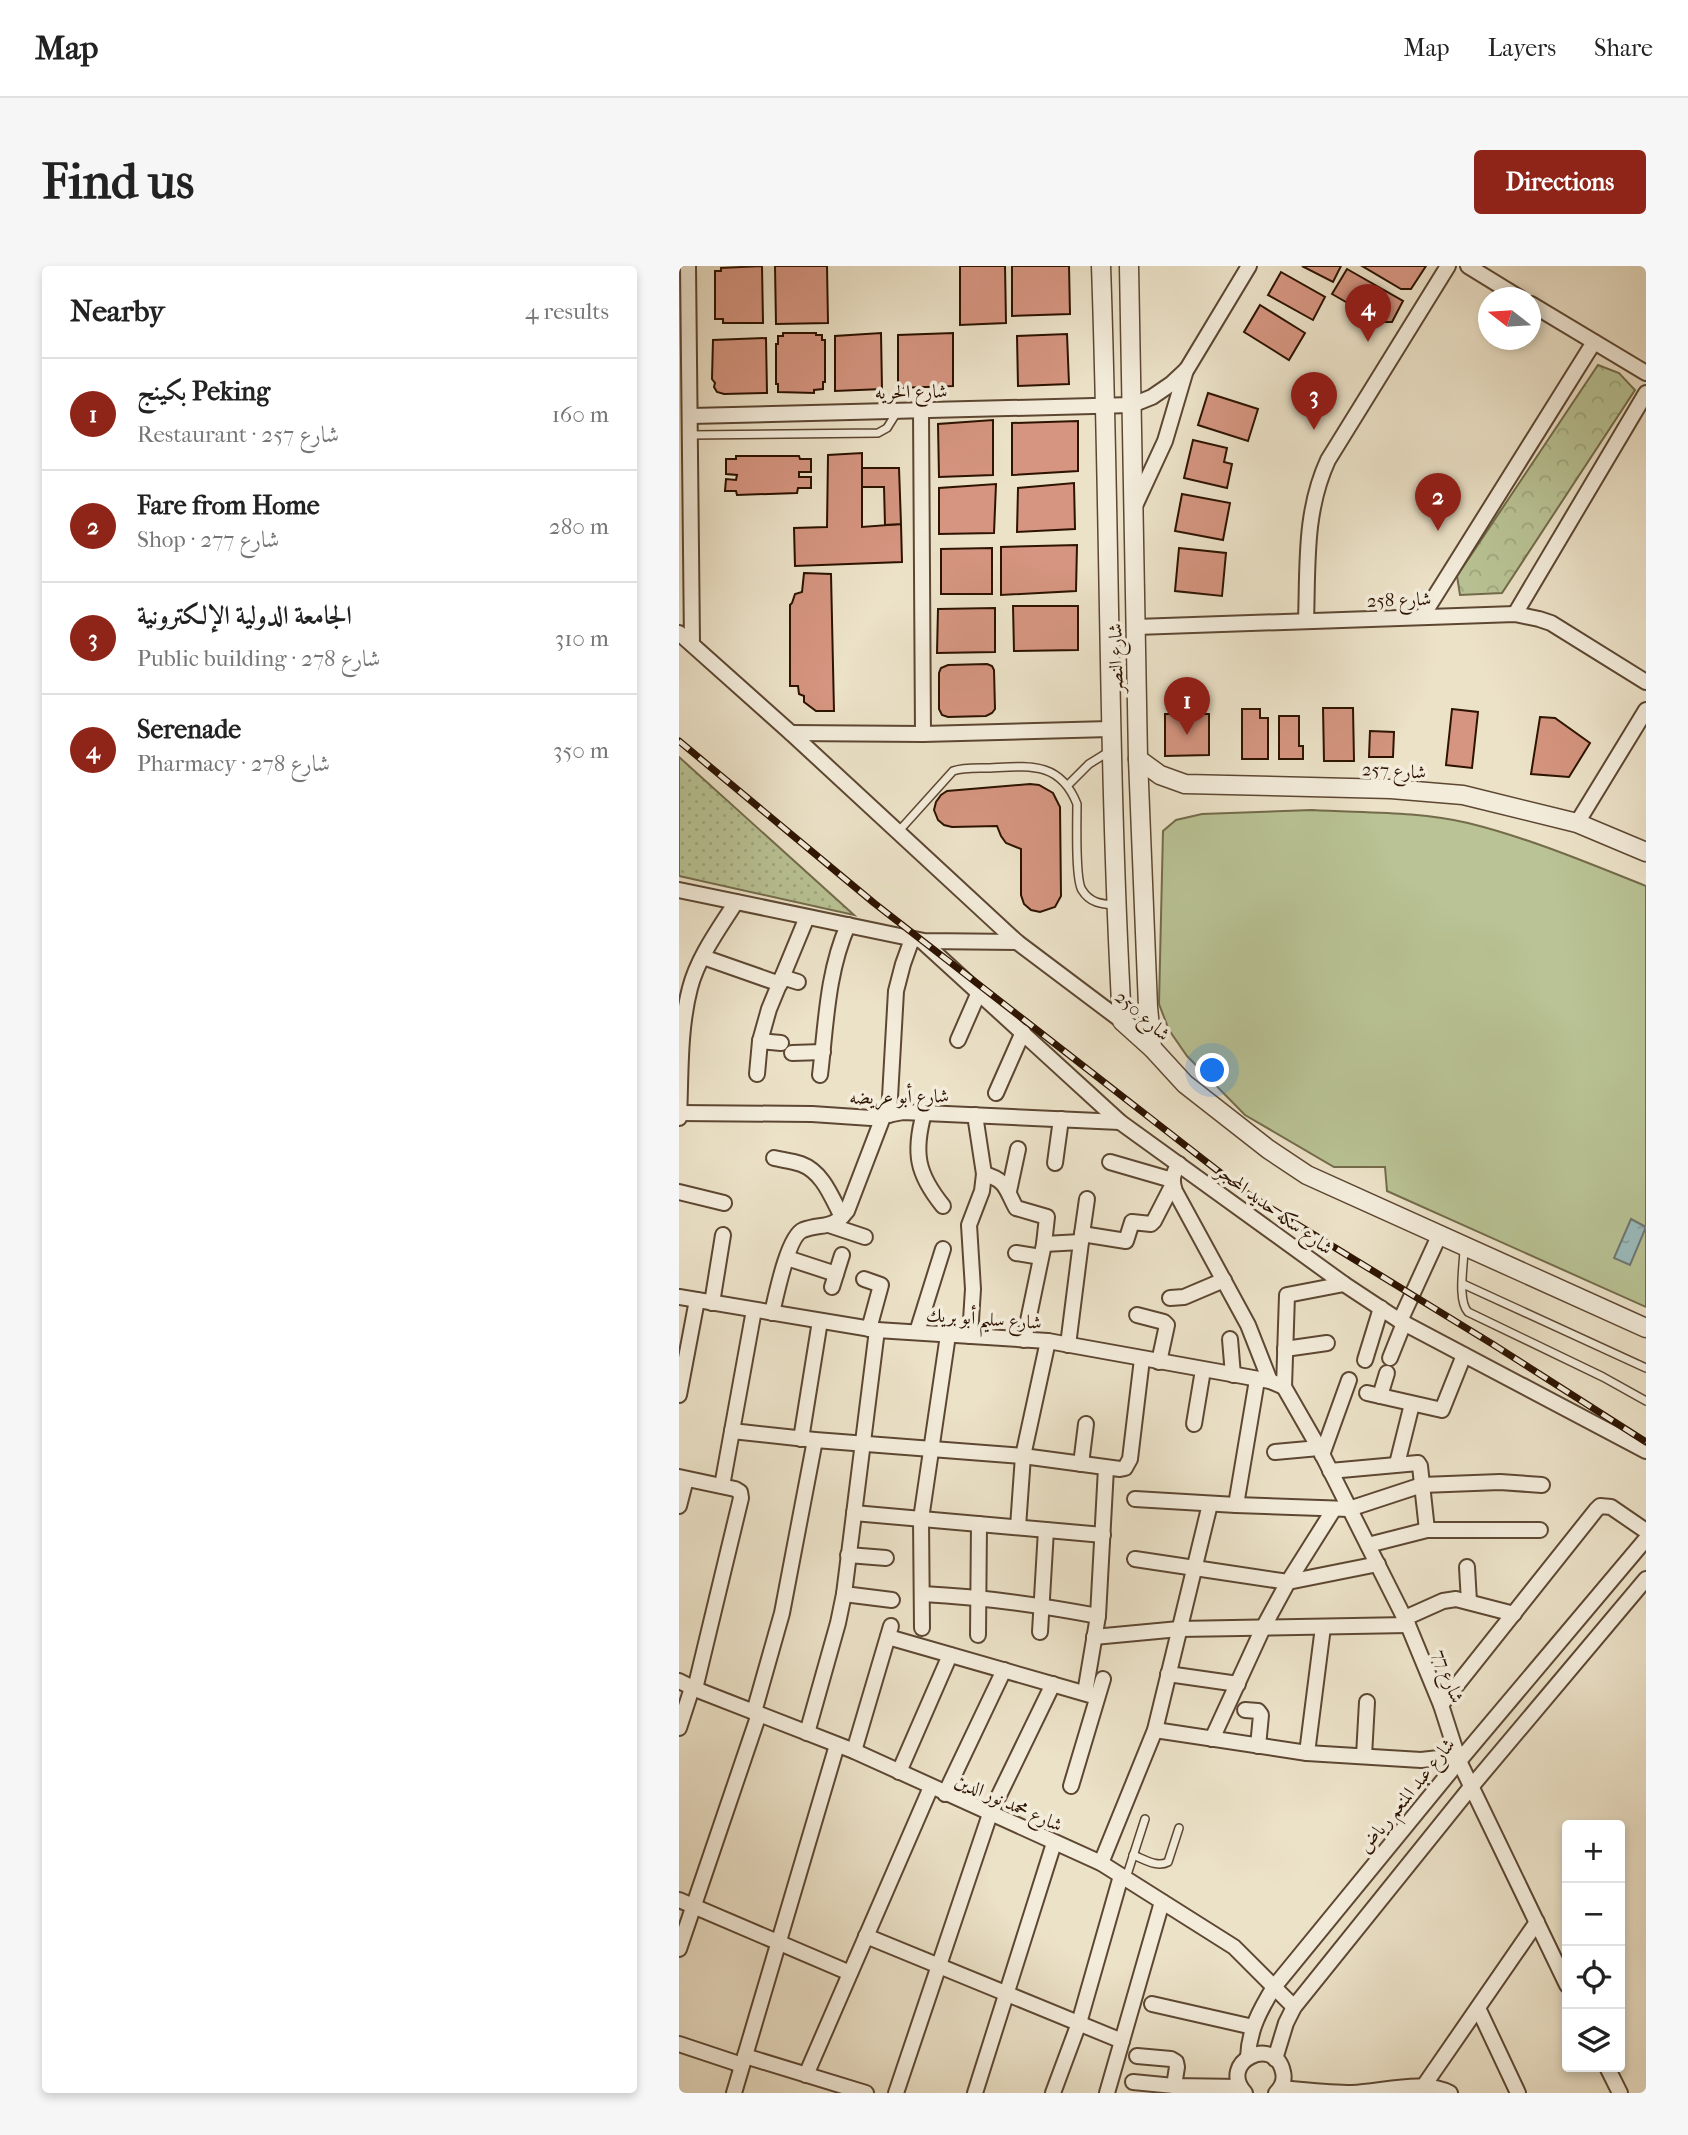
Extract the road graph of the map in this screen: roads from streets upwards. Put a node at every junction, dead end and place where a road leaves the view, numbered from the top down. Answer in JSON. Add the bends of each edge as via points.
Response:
{"nodes":[{"id":1,"x":688,"y":266,"type":"edge"},
{"id":2,"x":1101,"y":266,"type":"edge"},
{"id":3,"x":1129,"y":266,"type":"edge"},
{"id":4,"x":1249,"y":266,"type":"edge"},
{"id":5,"x":1448,"y":266,"type":"edge"},
{"id":6,"x":1468,"y":266,"type":"edge"},
{"id":7,"x":1502,"y":287,"type":"edge"},
{"id":8,"x":1541,"y":310,"type":"edge"},
{"id":9,"x":1594,"y":342,"type":"junction"},
{"id":10,"x":1187,"y":369,"type":"junction"},
{"id":11,"x":1646,"y":373,"type":"edge"},
{"id":12,"x":1646,"y":393,"type":"edge"},
{"id":13,"x":1106,"y":405,"type":"junction"},
{"id":14,"x":1132,"y":405,"type":"junction"},
{"id":15,"x":921,"y":410,"type":"junction"},
{"id":16,"x":691,"y":416,"type":"junction"},
{"id":17,"x":1134,"y":509,"type":"junction"},
{"id":18,"x":1515,"y":614,"type":"junction"},
{"id":19,"x":1422,"y":617,"type":"junction"},
{"id":20,"x":1306,"y":621,"type":"junction"},
{"id":21,"x":1136,"y":627,"type":"junction"},
{"id":22,"x":679,"y":633,"type":"edge"},
{"id":23,"x":692,"y":644,"type":"junction"},
{"id":24,"x":1646,"y":682,"type":"edge"},
{"id":25,"x":1646,"y":710,"type":"edge"},
{"id":26,"x":1110,"y":729,"type":"junction"},
{"id":27,"x":792,"y":733,"type":"junction"},
{"id":28,"x":923,"y":734,"type":"junction"},
{"id":29,"x":1138,"y":759,"type":"junction"},
{"id":30,"x":1577,"y":822,"type":"junction"},
{"id":31,"x":1646,"y":852,"type":"edge"},
{"id":32,"x":679,"y":890,"type":"edge"},
{"id":33,"x":736,"y":902,"type":"junction"},
{"id":34,"x":807,"y":917,"type":"junction"},
{"id":35,"x":848,"y":925,"type":"junction"},
{"id":36,"x":917,"y":940,"type":"junction"},
{"id":37,"x":1017,"y":942,"type":"junction"},
{"id":38,"x":703,"y":957,"type":"junction"},
{"id":39,"x":781,"y":981,"type":"junction"},
{"id":40,"x":798,"y":982,"type":"dead end"},
{"id":41,"x":979,"y":992,"type":"junction"},
{"id":42,"x":1122,"y":1021,"type":"junction"},
{"id":43,"x":1023,"y":1032,"type":"junction"},
{"id":44,"x":958,"y":1040,"type":"dead end"},
{"id":45,"x":760,"y":1041,"type":"junction"},
{"id":46,"x":781,"y":1043,"type":"dead end"},
{"id":47,"x":1152,"y":1048,"type":"junction"},
{"id":48,"x":823,"y":1052,"type":"junction"},
{"id":49,"x":792,"y":1053,"type":"dead end"},
{"id":50,"x":757,"y":1074,"type":"dead end"},
{"id":51,"x":820,"y":1075,"type":"dead end"},
{"id":52,"x":996,"y":1093,"type":"dead end"},
{"id":53,"x":924,"y":1113,"type":"junction"},
{"id":54,"x":975,"y":1115,"type":"junction"},
{"id":55,"x":679,"y":1116,"type":"edge"},
{"id":56,"x":886,"y":1116,"type":"junction"},
{"id":57,"x":1061,"y":1119,"type":"junction"},
{"id":58,"x":1120,"y":1122,"type":"junction"},
{"id":59,"x":1018,"y":1149,"type":"dead end"},
{"id":60,"x":774,"y":1158,"type":"dead end"},
{"id":61,"x":1110,"y":1162,"type":"dead end"},
{"id":62,"x":1055,"y":1163,"type":"dead end"},
{"id":63,"x":1179,"y":1164,"type":"junction"},
{"id":64,"x":984,"y":1174,"type":"junction"},
{"id":65,"x":1173,"y":1182,"type":"junction"},
{"id":66,"x":1009,"y":1191,"type":"junction"},
{"id":67,"x":679,"y":1192,"type":"edge"},
{"id":68,"x":1087,"y":1199,"type":"dead end"},
{"id":69,"x":724,"y":1203,"type":"dead end"},
{"id":70,"x":943,"y":1206,"type":"dead end"},
{"id":71,"x":842,"y":1217,"type":"junction"},
{"id":72,"x":829,"y":1226,"type":"junction"},
{"id":73,"x":723,"y":1235,"type":"dead end"},
{"id":74,"x":1439,"y":1236,"type":"junction"},
{"id":75,"x":865,"y":1237,"type":"dead end"},
{"id":76,"x":1082,"y":1238,"type":"junction"},
{"id":77,"x":943,"y":1249,"type":"dead end"},
{"id":78,"x":1043,"y":1250,"type":"junction"},
{"id":79,"x":1016,"y":1253,"type":"dead end"},
{"id":80,"x":842,"y":1255,"type":"dead end"},
{"id":81,"x":787,"y":1258,"type":"junction"},
{"id":82,"x":864,"y":1279,"type":"dead end"},
{"id":83,"x":1224,"y":1280,"type":"junction"},
{"id":84,"x":1344,"y":1284,"type":"junction"},
{"id":85,"x":679,"y":1297,"type":"edge"},
{"id":86,"x":1170,"y":1298,"type":"dead end"},
{"id":87,"x":704,"y":1302,"type":"junction"},
{"id":88,"x":1381,"y":1308,"type":"junction"},
{"id":89,"x":754,"y":1310,"type":"junction"},
{"id":90,"x":772,"y":1312,"type":"junction"},
{"id":91,"x":1137,"y":1315,"type":"dead end"},
{"id":92,"x":820,"y":1321,"type":"junction"},
{"id":93,"x":1402,"y":1322,"type":"junction"},
{"id":94,"x":1646,"y":1328,"type":"edge"},
{"id":95,"x":873,"y":1329,"type":"junction"},
{"id":96,"x":917,"y":1332,"type":"junction"},
{"id":97,"x":948,"y":1335,"type":"junction"},
{"id":98,"x":970,"y":1336,"type":"junction"},
{"id":99,"x":1230,"y":1339,"type":"dead end"},
{"id":100,"x":1024,"y":1340,"type":"junction"},
{"id":101,"x":1048,"y":1341,"type":"junction"},
{"id":102,"x":1327,"y":1343,"type":"dead end"},
{"id":103,"x":1068,"y":1345,"type":"junction"},
{"id":104,"x":1285,"y":1349,"type":"junction"},
{"id":105,"x":1464,"y":1354,"type":"junction"},
{"id":106,"x":1142,"y":1359,"type":"junction"},
{"id":107,"x":1365,"y":1360,"type":"dead end"},
{"id":108,"x":1159,"y":1362,"type":"junction"},
{"id":109,"x":1202,"y":1370,"type":"junction"},
{"id":110,"x":1233,"y":1375,"type":"junction"},
{"id":111,"x":1263,"y":1380,"type":"junction"},
{"id":112,"x":1349,"y":1380,"type":"dead end"},
{"id":113,"x":1284,"y":1387,"type":"junction"},
{"id":114,"x":680,"y":1388,"type":"edge"},
{"id":115,"x":1412,"y":1404,"type":"junction"},
{"id":116,"x":1086,"y":1424,"type":"dead end"},
{"id":117,"x":1194,"y":1424,"type":"dead end"},
{"id":118,"x":732,"y":1431,"type":"junction"},
{"id":119,"x":808,"y":1439,"type":"junction"},
{"id":120,"x":863,"y":1444,"type":"junction"},
{"id":121,"x":931,"y":1449,"type":"junction"},
{"id":122,"x":1321,"y":1451,"type":"junction"},
{"id":123,"x":1646,"y":1451,"type":"edge"},
{"id":124,"x":1275,"y":1452,"type":"dead end"},
{"id":125,"x":1023,"y":1456,"type":"junction"},
{"id":126,"x":1081,"y":1464,"type":"junction"},
{"id":127,"x":1397,"y":1464,"type":"junction"},
{"id":128,"x":1106,"y":1468,"type":"junction"},
{"id":129,"x":1331,"y":1471,"type":"junction"},
{"id":130,"x":682,"y":1478,"type":"edge"},
{"id":131,"x":1422,"y":1485,"type":"junction"},
{"id":132,"x":1542,"y":1485,"type":"dead end"},
{"id":133,"x":722,"y":1486,"type":"junction"},
{"id":134,"x":1135,"y":1499,"type":"dead end"},
{"id":135,"x":1210,"y":1504,"type":"junction"},
{"id":136,"x":1236,"y":1505,"type":"junction"},
{"id":137,"x":679,"y":1506,"type":"edge"},
{"id":138,"x":1349,"y":1508,"type":"junction"},
{"id":139,"x":1334,"y":1509,"type":"junction"},
{"id":140,"x":854,"y":1513,"type":"junction"},
{"id":141,"x":921,"y":1519,"type":"junction"},
{"id":142,"x":979,"y":1524,"type":"junction"},
{"id":143,"x":1018,"y":1527,"type":"junction"},
{"id":144,"x":1046,"y":1530,"type":"junction"},
{"id":145,"x":1540,"y":1530,"type":"dead end"},
{"id":146,"x":1427,"y":1531,"type":"junction"},
{"id":147,"x":1646,"y":1531,"type":"edge"},
{"id":148,"x":1103,"y":1535,"type":"junction"},
{"id":149,"x":1646,"y":1539,"type":"edge"},
{"id":150,"x":1368,"y":1545,"type":"junction"},
{"id":151,"x":848,"y":1555,"type":"junction"},
{"id":152,"x":885,"y":1558,"type":"dead end"},
{"id":153,"x":1135,"y":1559,"type":"dead end"},
{"id":154,"x":1378,"y":1564,"type":"junction"},
{"id":155,"x":1467,"y":1567,"type":"dead end"},
{"id":156,"x":1195,"y":1568,"type":"junction"},
{"id":157,"x":1646,"y":1579,"type":"edge"},
{"id":158,"x":1288,"y":1582,"type":"junction"},
{"id":159,"x":844,"y":1594,"type":"junction"},
{"id":160,"x":923,"y":1594,"type":"junction"},
{"id":161,"x":978,"y":1597,"type":"junction"},
{"id":162,"x":892,"y":1600,"type":"dead end"},
{"id":163,"x":1469,"y":1602,"type":"junction"},
{"id":164,"x":1042,"y":1605,"type":"junction"},
{"id":165,"x":1514,"y":1614,"type":"junction"},
{"id":166,"x":1098,"y":1616,"type":"junction"},
{"id":167,"x":1406,"y":1621,"type":"junction"},
{"id":168,"x":1323,"y":1627,"type":"junction"},
{"id":169,"x":922,"y":1628,"type":"dead end"},
{"id":170,"x":1263,"y":1628,"type":"junction"},
{"id":171,"x":1179,"y":1629,"type":"junction"},
{"id":172,"x":1040,"y":1632,"type":"dead end"},
{"id":173,"x":978,"y":1635,"type":"dead end"},
{"id":174,"x":1094,"y":1637,"type":"junction"},
{"id":175,"x":950,"y":1655,"type":"junction"},
{"id":176,"x":1003,"y":1670,"type":"junction"},
{"id":177,"x":1168,"y":1674,"type":"junction"},
{"id":178,"x":1103,"y":1679,"type":"dead end"},
{"id":179,"x":1053,"y":1684,"type":"junction"},
{"id":180,"x":1238,"y":1684,"type":"junction"},
{"id":181,"x":689,"y":1686,"type":"edge"},
{"id":182,"x":1091,"y":1695,"type":"junction"},
{"id":183,"x":1367,"y":1702,"type":"dead end"},
{"id":184,"x":1441,"y":1705,"type":"junction"},
{"id":185,"x":1245,"y":1710,"type":"dead end"},
{"id":186,"x":756,"y":1713,"type":"junction"},
{"id":187,"x":679,"y":1728,"type":"edge"},
{"id":188,"x":1155,"y":1730,"type":"junction"},
{"id":189,"x":807,"y":1733,"type":"junction"},
{"id":190,"x":1212,"y":1740,"type":"junction"},
{"id":191,"x":837,"y":1745,"type":"junction"},
{"id":192,"x":1258,"y":1746,"type":"junction"},
{"id":193,"x":854,"y":1751,"type":"junction"},
{"id":194,"x":1307,"y":1753,"type":"junction"},
{"id":195,"x":1364,"y":1756,"type":"junction"},
{"id":196,"x":1458,"y":1758,"type":"junction"},
{"id":197,"x":899,"y":1772,"type":"junction"},
{"id":198,"x":1071,"y":1786,"type":"dead end"},
{"id":199,"x":931,"y":1787,"type":"junction"},
{"id":200,"x":1471,"y":1787,"type":"junction"},
{"id":201,"x":945,"y":1794,"type":"junction"},
{"id":202,"x":990,"y":1814,"type":"junction"},
{"id":203,"x":1054,"y":1843,"type":"junction"},
{"id":204,"x":1101,"y":1863,"type":"junction"},
{"id":205,"x":1123,"y":1878,"type":"junction"},
{"id":206,"x":679,"y":1900,"type":"edge"},
{"id":207,"x":1162,"y":1902,"type":"junction"},
{"id":208,"x":694,"y":1905,"type":"junction"},
{"id":209,"x":1537,"y":1922,"type":"junction"},
{"id":210,"x":866,"y":1936,"type":"junction"},
{"id":211,"x":778,"y":1942,"type":"junction"},
{"id":212,"x":679,"y":1949,"type":"edge"},
{"id":213,"x":939,"y":1966,"type":"junction"},
{"id":214,"x":850,"y":1973,"type":"junction"},
{"id":215,"x":1562,"y":1974,"type":"edge"},
{"id":216,"x":1274,"y":1987,"type":"junction"},
{"id":217,"x":1006,"y":1993,"type":"junction"},
{"id":218,"x":1152,"y":2004,"type":"dead end"},
{"id":219,"x":1294,"y":2007,"type":"junction"},
{"id":220,"x":1478,"y":2008,"type":"junction"},
{"id":221,"x":1079,"y":2023,"type":"junction"},
{"id":222,"x":1253,"y":2027,"type":"junction"},
{"id":223,"x":1122,"y":2041,"type":"junction"},
{"id":224,"x":679,"y":2044,"type":"edge"},
{"id":225,"x":1137,"y":2056,"type":"dead end"},
{"id":226,"x":1248,"y":2057,"type":"junction"},
{"id":227,"x":1275,"y":2059,"type":"junction"},
{"id":228,"x":743,"y":2060,"type":"junction"},
{"id":229,"x":1609,"y":2072,"type":"edge"},
{"id":230,"x":806,"y":2075,"type":"junction"},
{"id":231,"x":1133,"y":2082,"type":"dead end"},
{"id":232,"x":825,"y":2087,"type":"edge"},
{"id":233,"x":1423,"y":2087,"type":"junction"},
{"id":234,"x":1182,"y":2088,"type":"edge"},
{"id":235,"x":1242,"y":2091,"type":"edge"},
{"id":236,"x":1282,"y":2091,"type":"edge"},
{"id":237,"x":1405,"y":2091,"type":"edge"},
{"id":238,"x":1310,"y":2092,"type":"edge"},
{"id":239,"x":733,"y":2093,"type":"edge"},
{"id":240,"x":866,"y":2093,"type":"edge"},
{"id":241,"x":896,"y":2093,"type":"edge"},
{"id":242,"x":975,"y":2093,"type":"edge"},
{"id":243,"x":1053,"y":2093,"type":"edge"},
{"id":244,"x":1107,"y":2093,"type":"edge"},
{"id":245,"x":1450,"y":2093,"type":"edge"},
{"id":246,"x":1518,"y":2093,"type":"edge"},
{"id":247,"x":1619,"y":2093,"type":"edge"}],
"edges":[{"from":1,"to":16,"type":"street"},
{"from":2,"to":13,"type":"street","name":"شارع النصر"},
{"from":3,"to":14,"type":"street","name":"شارع النصر"},
{"from":4,"to":10,"type":"street"},
{"from":5,"to":20,"type":"street","via":[[1320,478],[1309,524]]},
{"from":6,"to":7,"type":"street"},
{"from":8,"to":9,"type":"street"},
{"from":9,"to":11,"type":"street"},
{"from":9,"to":19,"type":"street"},
{"from":10,"to":14,"type":"street","via":[[1152,397]]},
{"from":10,"to":17,"type":"street","via":[[1165,440]]},
{"from":12,"to":18,"type":"street"},
{"from":13,"to":14,"type":"street","name":"شارع الحريه"},
{"from":13,"to":15,"type":"street","name":"شارع الحريه"},
{"from":13,"to":26,"type":"street","name":"شارع النصر"},
{"from":14,"to":17,"type":"street","name":"شارع النصر"},
{"from":15,"to":16,"type":"street","name":"شارع الحريه"},
{"from":15,"to":28,"type":"street"},
{"from":16,"to":23,"type":"street"},
{"from":17,"to":21,"type":"street","name":"شارع النصر"},
{"from":18,"to":19,"type":"street","name":"شارع 258"},
{"from":18,"to":24,"type":"street","name":"شارع 258","via":[[1551,623]]},
{"from":19,"to":20,"type":"street","name":"شارع 258"},
{"from":20,"to":21,"type":"street","name":"شارع 258"},
{"from":21,"to":29,"type":"street","name":"شارع النصر"},
{"from":22,"to":23,"type":"street","name":"شارع 250"},
{"from":23,"to":27,"type":"street","name":"شارع 250"},
{"from":25,"to":30,"type":"street"},
{"from":26,"to":28,"type":"street"},
{"from":26,"to":42,"type":"street","name":"شارع النصر"},
{"from":27,"to":28,"type":"street"},
{"from":27,"to":37,"type":"street","name":"شارع 250"},
{"from":29,"to":30,"type":"street","name":"شارع 257","via":[[1185,785],[1463,795]]},
{"from":29,"to":47,"type":"street","name":"شارع النصر"},
{"from":30,"to":31,"type":"street","name":"شارع 257"},
{"from":32,"to":33,"type":"street"},
{"from":33,"to":34,"type":"street"},
{"from":33,"to":38,"type":"street"},
{"from":34,"to":35,"type":"street"},
{"from":34,"to":39,"type":"street"},
{"from":35,"to":36,"type":"street"},
{"from":35,"to":48,"type":"street","via":[[833,965]]},
{"from":36,"to":37,"type":"street"},
{"from":36,"to":41,"type":"street","name":"شارع سكه حديد المحجر"},
{"from":36,"to":56,"type":"street","via":[[903,964],[896,991]]},
{"from":37,"to":42,"type":"street","name":"شارع 250"},
{"from":38,"to":39,"type":"street"},
{"from":38,"to":55,"type":"street","via":[[683,1018]]},
{"from":39,"to":40,"type":"street"},
{"from":39,"to":45,"type":"street"},
{"from":41,"to":43,"type":"street","name":"شارع سكه حديد المحجر"},
{"from":41,"to":44,"type":"street"},
{"from":42,"to":47,"type":"street","name":"شارع 250"},
{"from":43,"to":52,"type":"street"},
{"from":43,"to":58,"type":"street","name":"شارع سكه حديد المحجر"},
{"from":45,"to":46,"type":"street"},
{"from":45,"to":50,"type":"street"},
{"from":47,"to":74,"type":"street","name":"شارع 250","via":[[1185,1084],[1307,1175]]},
{"from":48,"to":49,"type":"street"},
{"from":48,"to":51,"type":"street"},
{"from":53,"to":54,"type":"street","name":"شارع أبو عريضه"},
{"from":53,"to":56,"type":"street","name":"شارع أبو عريضه"},
{"from":53,"to":70,"type":"street","via":[[917,1138],[918,1163],[927,1186]]},
{"from":54,"to":57,"type":"street","name":"شارع أبو عريضه"},
{"from":54,"to":64,"type":"street"},
{"from":55,"to":56,"type":"street","name":"شارع أبو عريضه"},
{"from":56,"to":71,"type":"street"},
{"from":57,"to":58,"type":"street","name":"شارع أبو عريضه"},
{"from":57,"to":62,"type":"street"},
{"from":58,"to":63,"type":"street","name":"شارع سكه حديد المحجر"},
{"from":59,"to":66,"type":"street"},
{"from":60,"to":71,"type":"street","via":[[801,1164],[818,1176]]},
{"from":61,"to":65,"type":"street"},
{"from":63,"to":65,"type":"street"},
{"from":63,"to":84,"type":"street","name":"شارع سكه حديد المحجر"},
{"from":64,"to":66,"type":"street"},
{"from":64,"to":98,"type":"street","via":[[969,1226]]},
{"from":65,"to":76,"type":"street","via":[[1154,1222],[1132,1222],[1126,1241]]},
{"from":65,"to":83,"type":"street"},
{"from":66,"to":78,"type":"street","via":[[1016,1208],[1047,1217]]},
{"from":67,"to":69,"type":"street"},
{"from":68,"to":76,"type":"street"},
{"from":71,"to":72,"type":"street"},
{"from":72,"to":75,"type":"street"},
{"from":72,"to":81,"type":"street","via":[[795,1236]]},
{"from":73,"to":87,"type":"street"},
{"from":74,"to":93,"type":"street"},
{"from":74,"to":94,"type":"street","name":"شارع 250"},
{"from":76,"to":78,"type":"street"},
{"from":76,"to":103,"type":"street"},
{"from":77,"to":96,"type":"street"},
{"from":78,"to":79,"type":"street"},
{"from":78,"to":100,"type":"street"},
{"from":80,"to":81,"type":"street","via":[[834,1281]]},
{"from":81,"to":90,"type":"street"},
{"from":82,"to":95,"type":"street","via":[[881,1285]]},
{"from":83,"to":86,"type":"street","via":[[1179,1299]]},
{"from":83,"to":111,"type":"street","via":[[1248,1325]]},
{"from":84,"to":88,"type":"street","name":"شارع سكه حديد المحجر"},
{"from":84,"to":104,"type":"street","via":[[1290,1294]]},
{"from":85,"to":87,"type":"street","name":"شارع سليم أبو بريك"},
{"from":87,"to":89,"type":"street","name":"شارع سليم أبو بريك"},
{"from":87,"to":114,"type":"street"},
{"from":88,"to":93,"type":"street","name":"شارع سكه حديد المحجر"},
{"from":88,"to":107,"type":"street"},
{"from":89,"to":90,"type":"street","name":"شارع سليم أبو بريك"},
{"from":89,"to":118,"type":"street"},
{"from":90,"to":92,"type":"street","name":"شارع سليم أبو بريك"},
{"from":91,"to":108,"type":"street","via":[[1167,1325]]},
{"from":92,"to":95,"type":"street","name":"شارع سليم أبو بريك"},
{"from":92,"to":119,"type":"street"},
{"from":93,"to":105,"type":"street","name":"شارع سكه حديد المحجر"},
{"from":93,"to":115,"type":"street","via":[[1373,1395]]},
{"from":95,"to":96,"type":"street","name":"شارع سليم أبو بريك"},
{"from":95,"to":120,"type":"street"},
{"from":96,"to":97,"type":"street","name":"شارع سليم أبو بريك"},
{"from":97,"to":98,"type":"street","name":"شارع سليم أبو بريك"},
{"from":97,"to":121,"type":"street"},
{"from":98,"to":100,"type":"street","name":"شارع سليم أبو بريك"},
{"from":99,"to":110,"type":"street"},
{"from":100,"to":101,"type":"street","name":"شارع سليم أبو بريك"},
{"from":101,"to":103,"type":"street","name":"شارع سليم أبو بريك"},
{"from":101,"to":125,"type":"street"},
{"from":102,"to":104,"type":"street"},
{"from":103,"to":106,"type":"street","name":"شارع سليم أبو بريك"},
{"from":104,"to":113,"type":"street"},
{"from":105,"to":115,"type":"street","via":[[1442,1410]]},
{"from":105,"to":123,"type":"street","name":"شارع سكه حديد المحجر"},
{"from":106,"to":108,"type":"street","name":"شارع سليم أبو بريك"},
{"from":106,"to":128,"type":"street","via":[[1130,1459],[1125,1468]]},
{"from":108,"to":109,"type":"street","name":"شارع سليم أبو بريك"},
{"from":109,"to":110,"type":"street","name":"شارع سليم أبو بريك"},
{"from":109,"to":117,"type":"street"},
{"from":110,"to":111,"type":"street","name":"شارع سليم أبو بريك"},
{"from":111,"to":113,"type":"street","name":"شارع سليم أبو بريك"},
{"from":111,"to":136,"type":"street"},
{"from":112,"to":122,"type":"street"},
{"from":113,"to":122,"type":"street","name":"شارع 77"},
{"from":115,"to":127,"type":"street"},
{"from":116,"to":126,"type":"street"},
{"from":118,"to":119,"type":"street"},
{"from":118,"to":133,"type":"street"},
{"from":119,"to":120,"type":"street"},
{"from":119,"to":186,"type":"street","via":[[782,1613]]},
{"from":120,"to":121,"type":"street"},
{"from":120,"to":140,"type":"street"},
{"from":121,"to":125,"type":"street"},
{"from":121,"to":141,"type":"street"},
{"from":122,"to":124,"type":"street"},
{"from":122,"to":129,"type":"street","name":"شارع 77"},
{"from":125,"to":126,"type":"street"},
{"from":125,"to":143,"type":"street"},
{"from":126,"to":128,"type":"street"},
{"from":127,"to":129,"type":"street"},
{"from":127,"to":131,"type":"street","via":[[1418,1463]]},
{"from":128,"to":148,"type":"street"},
{"from":129,"to":138,"type":"street","name":"شارع 77"},
{"from":130,"to":133,"type":"street"},
{"from":130,"to":137,"type":"street"},
{"from":131,"to":132,"type":"street"},
{"from":131,"to":138,"type":"street"},
{"from":131,"to":146,"type":"street"},
{"from":133,"to":181,"type":"street","via":[[736,1489],[741,1498]]},
{"from":134,"to":135,"type":"street"},
{"from":135,"to":136,"type":"street"},
{"from":135,"to":156,"type":"street"},
{"from":136,"to":139,"type":"street"},
{"from":138,"to":139,"type":"street"},
{"from":138,"to":150,"type":"street","name":"شارع 77"},
{"from":139,"to":158,"type":"street"},
{"from":140,"to":141,"type":"street"},
{"from":140,"to":151,"type":"street"},
{"from":141,"to":142,"type":"street"},
{"from":141,"to":160,"type":"street"},
{"from":142,"to":143,"type":"street"},
{"from":142,"to":161,"type":"street"},
{"from":143,"to":144,"type":"street"},
{"from":144,"to":148,"type":"street"},
{"from":144,"to":164,"type":"street"},
{"from":145,"to":146,"type":"street"},
{"from":146,"to":150,"type":"street"},
{"from":147,"to":165,"type":"street","via":[[1611,1507],[1600,1506]]},
{"from":148,"to":166,"type":"street"},
{"from":149,"to":196,"type":"street","name":"شارع عبد المنعم رياض"},
{"from":150,"to":154,"type":"street","name":"شارع 77"},
{"from":151,"to":152,"type":"street"},
{"from":151,"to":159,"type":"street"},
{"from":153,"to":156,"type":"street"},
{"from":154,"to":158,"type":"street"},
{"from":154,"to":167,"type":"street","name":"شارع 77"},
{"from":155,"to":163,"type":"street"},
{"from":156,"to":158,"type":"street"},
{"from":156,"to":171,"type":"street"},
{"from":157,"to":200,"type":"street"},
{"from":158,"to":170,"type":"street"},
{"from":159,"to":162,"type":"street"},
{"from":159,"to":189,"type":"street"},
{"from":160,"to":161,"type":"street"},
{"from":160,"to":169,"type":"street"},
{"from":161,"to":164,"type":"street"},
{"from":161,"to":173,"type":"street"},
{"from":163,"to":165,"type":"street"},
{"from":163,"to":167,"type":"street","via":[[1443,1601]]},
{"from":164,"to":166,"type":"street"},
{"from":164,"to":172,"type":"street"},
{"from":165,"to":184,"type":"street"},
{"from":166,"to":174,"type":"street"},
{"from":167,"to":168,"type":"street"},
{"from":167,"to":184,"type":"street","name":"شارع 77"},
{"from":168,"to":170,"type":"street"},
{"from":168,"to":194,"type":"street"},
{"from":170,"to":171,"type":"street"},
{"from":170,"to":180,"type":"street"},
{"from":171,"to":174,"type":"street"},
{"from":171,"to":177,"type":"street"},
{"from":174,"to":182,"type":"street"},
{"from":175,"to":176,"type":"street"},
{"from":175,"to":193,"type":"street","via":[[889,1632]]},
{"from":175,"to":197,"type":"street"},
{"from":176,"to":179,"type":"street"},
{"from":176,"to":201,"type":"street"},
{"from":177,"to":180,"type":"street"},
{"from":177,"to":188,"type":"street"},
{"from":178,"to":182,"type":"street"},
{"from":179,"to":182,"type":"street"},
{"from":179,"to":202,"type":"street"},
{"from":180,"to":190,"type":"street"},
{"from":181,"to":186,"type":"street","name":"شارع محمد نور الدين"},
{"from":181,"to":187,"type":"street"},
{"from":182,"to":198,"type":"street"},
{"from":183,"to":195,"type":"street"},
{"from":184,"to":196,"type":"street","name":"شارع 77"},
{"from":185,"to":192,"type":"street","via":[[1262,1714]]},
{"from":186,"to":189,"type":"street","name":"شارع محمد نور الدين"},
{"from":186,"to":208,"type":"street"},
{"from":188,"to":190,"type":"street"},
{"from":188,"to":204,"type":"street"},
{"from":189,"to":191,"type":"street","name":"شارع محمد نور الدين"},
{"from":190,"to":192,"type":"street"},
{"from":191,"to":193,"type":"street","name":"شارع محمد نور الدين"},
{"from":191,"to":211,"type":"street"},
{"from":192,"to":194,"type":"street"},
{"from":193,"to":197,"type":"street","name":"شارع محمد نور الدين"},
{"from":194,"to":195,"type":"street"},
{"from":195,"to":196,"type":"street"},
{"from":196,"to":200,"type":"street","name":"شارع 77"},
{"from":196,"to":216,"type":"street","name":"شارع عبد المنعم رياض"},
{"from":197,"to":199,"type":"street","name":"شارع محمد نور الدين"},
{"from":199,"to":201,"type":"street","name":"شارع محمد نور الدين"},
{"from":199,"to":210,"type":"street"},
{"from":200,"to":209,"type":"street","name":"شارع 77"},
{"from":200,"to":219,"type":"street"},
{"from":201,"to":202,"type":"street","name":"شارع محمد نور الدين"},
{"from":202,"to":203,"type":"street","name":"شارع محمد نور الدين"},
{"from":202,"to":213,"type":"street"},
{"from":203,"to":204,"type":"street","name":"شارع محمد نور الدين"},
{"from":203,"to":217,"type":"street"},
{"from":204,"to":205,"type":"street","name":"شارع محمد نور الدين"},
{"from":205,"to":207,"type":"street","name":"شارع محمد نور الدين"},
{"from":205,"to":221,"type":"street"},
{"from":206,"to":208,"type":"street"},
{"from":207,"to":216,"type":"street","name":"شارع محمد نور الدين","via":[[1234,1947]]},
{"from":207,"to":223,"type":"street"},
{"from":208,"to":211,"type":"street"},
{"from":208,"to":212,"type":"street"},
{"from":209,"to":215,"type":"street","name":"شارع 77"},
{"from":209,"to":220,"type":"street"},
{"from":210,"to":213,"type":"street"},
{"from":210,"to":214,"type":"street"},
{"from":211,"to":214,"type":"street"},
{"from":211,"to":228,"type":"street"},
{"from":213,"to":217,"type":"street"},
{"from":213,"to":241,"type":"street"},
{"from":214,"to":230,"type":"street"},
{"from":216,"to":219,"type":"street","name":"شارع محمد نور الدين"},
{"from":216,"to":222,"type":"street","name":"شارع عبد المنعم رياض"},
{"from":217,"to":221,"type":"street"},
{"from":217,"to":242,"type":"street"},
{"from":218,"to":222,"type":"street"},
{"from":219,"to":227,"type":"street"},
{"from":220,"to":233,"type":"street"},
{"from":220,"to":246,"type":"street"},
{"from":221,"to":223,"type":"street"},
{"from":221,"to":243,"type":"street"},
{"from":222,"to":226,"type":"street","name":"شارع عبد المنعم رياض"},
{"from":223,"to":244,"type":"street"},
{"from":224,"to":228,"type":"street"},
{"from":225,"to":234,"type":"street","via":[[1176,2062]]},
{"from":226,"to":227,"type":"street","via":[[1267,2054]]},
{"from":226,"to":235,"type":"street","name":"شارع عبد المنعم رياض","via":[[1237,2076]]},
{"from":227,"to":236,"type":"street","via":[[1282,2067]]},
{"from":228,"to":230,"type":"street"},
{"from":228,"to":239,"type":"street"},
{"from":229,"to":247,"type":"street"},
{"from":230,"to":232,"type":"street"},
{"from":231,"to":234,"type":"street"},
{"from":232,"to":240,"type":"street"},
{"from":233,"to":237,"type":"street"},
{"from":233,"to":245,"type":"street"},
{"from":234,"to":235,"type":"street"},
{"from":236,"to":238,"type":"street"},
{"from":237,"to":238,"type":"street"}]}
